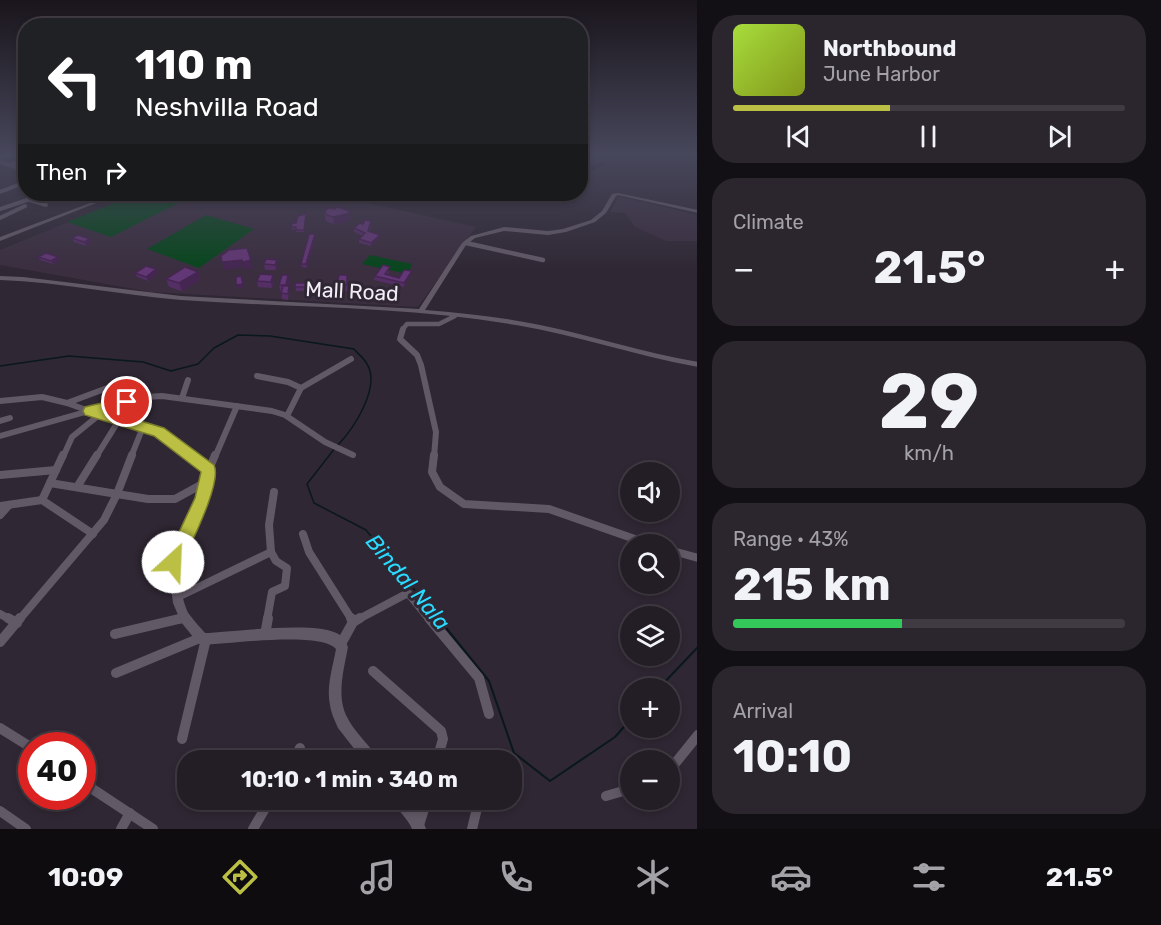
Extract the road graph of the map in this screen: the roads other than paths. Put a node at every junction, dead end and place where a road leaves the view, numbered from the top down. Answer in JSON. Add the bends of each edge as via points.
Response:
{"nodes":[{"id":1,"x":27,"y":201,"type":"edge"},
{"id":2,"x":33,"y":201,"type":"edge"},
{"id":3,"x":93,"y":201,"type":"edge"},
{"id":4,"x":46,"y":205,"type":"dead end"},
{"id":5,"x":26,"y":206,"type":"dead end"},
{"id":6,"x":0,"y":209,"type":"edge"},
{"id":7,"x":697,"y":212,"type":"edge"},
{"id":8,"x":0,"y":218,"type":"edge"},
{"id":9,"x":0,"y":238,"type":"edge"},
{"id":10,"x":466,"y":243,"type":"junction"},
{"id":11,"x":543,"y":260,"type":"dead end"},
{"id":12,"x":0,"y":278,"type":"edge"},
{"id":13,"x":420,"y":312,"type":"junction"},
{"id":14,"x":455,"y":316,"type":"junction"},
{"id":15,"x":351,"y":359,"type":"dead end"},
{"id":16,"x":697,"y":365,"type":"edge"},
{"id":17,"x":257,"y":376,"type":"dead end"},
{"id":18,"x":189,"y":380,"type":"dead end"},
{"id":19,"x":126,"y":381,"type":"dead end"},
{"id":20,"x":301,"y":388,"type":"junction"},
{"id":21,"x":182,"y":398,"type":"junction"},
{"id":22,"x":0,"y":401,"type":"edge"},
{"id":23,"x":68,"y":403,"type":"junction"},
{"id":24,"x":237,"y":406,"type":"junction"},
{"id":25,"x":94,"y":413,"type":"junction"},
{"id":26,"x":287,"y":416,"type":"junction"},
{"id":27,"x":10,"y":418,"type":"dead end"},
{"id":28,"x":119,"y":420,"type":"junction"},
{"id":29,"x":0,"y":421,"type":"edge"},
{"id":30,"x":143,"y":427,"type":"junction"},
{"id":31,"x":0,"y":436,"type":"edge"},
{"id":32,"x":353,"y":455,"type":"dead end"},
{"id":33,"x":56,"y":470,"type":"junction"},
{"id":34,"x":209,"y":470,"type":"junction"},
{"id":35,"x":0,"y":475,"type":"edge"},
{"id":36,"x":206,"y":482,"type":"junction"},
{"id":37,"x":50,"y":483,"type":"junction"},
{"id":38,"x":77,"y":488,"type":"junction"},
{"id":39,"x":274,"y":492,"type":"dead end"},
{"id":40,"x":117,"y":494,"type":"junction"},
{"id":41,"x":42,"y":500,"type":"junction"},
{"id":42,"x":9,"y":505,"type":"junction"},
{"id":43,"x":0,"y":506,"type":"edge"},
{"id":44,"x":0,"y":515,"type":"edge"},
{"id":45,"x":93,"y":534,"type":"junction"},
{"id":46,"x":303,"y":534,"type":"dead end"},
{"id":47,"x":620,"y":534,"type":"edge"},
{"id":48,"x":271,"y":552,"type":"junction"},
{"id":49,"x":680,"y":553,"type":"edge"},
{"id":50,"x":697,"y":558,"type":"edge"},
{"id":51,"x":178,"y":597,"type":"junction"},
{"id":52,"x":0,"y":614,"type":"edge"},
{"id":53,"x":185,"y":618,"type":"junction"},
{"id":54,"x":353,"y":622,"type":"junction"},
{"id":55,"x":17,"y":623,"type":"junction"},
{"id":56,"x":116,"y":634,"type":"dead end"},
{"id":57,"x":265,"y":636,"type":"junction"},
{"id":58,"x":203,"y":639,"type":"junction"},
{"id":59,"x":0,"y":642,"type":"edge"},
{"id":60,"x":342,"y":642,"type":"junction"},
{"id":61,"x":373,"y":670,"type":"dead end"},
{"id":62,"x":116,"y":673,"type":"dead end"},
{"id":63,"x":489,"y":714,"type":"dead end"},
{"id":64,"x":0,"y":728,"type":"edge"},
{"id":65,"x":697,"y":736,"type":"edge"},
{"id":66,"x":18,"y":739,"type":"edge"},
{"id":67,"x":182,"y":740,"type":"dead end"},
{"id":68,"x":363,"y":750,"type":"edge"},
{"id":69,"x":440,"y":750,"type":"edge"},
{"id":70,"x":680,"y":757,"type":"edge"},
{"id":71,"x":96,"y":791,"type":"edge"},
{"id":72,"x":620,"y":792,"type":"edge"},
{"id":73,"x":606,"y":796,"type":"dead end"},
{"id":74,"x":264,"y":810,"type":"edge"},
{"id":75,"x":408,"y":810,"type":"edge"},
{"id":76,"x":424,"y":810,"type":"edge"},
{"id":77,"x":477,"y":810,"type":"edge"},
{"id":78,"x":0,"y":811,"type":"edge"},
{"id":79,"x":130,"y":813,"type":"junction"},
{"id":80,"x":26,"y":829,"type":"edge"},
{"id":81,"x":121,"y":829,"type":"edge"},
{"id":82,"x":153,"y":829,"type":"edge"},
{"id":83,"x":253,"y":829,"type":"edge"},
{"id":84,"x":418,"y":829,"type":"edge"},
{"id":85,"x":472,"y":829,"type":"edge"}],
"edges":[{"from":1,"to":6,"type":"street"},
{"from":2,"to":4,"type":"street"},
{"from":3,"to":9,"type":"street"},
{"from":5,"to":8,"type":"street"},
{"from":7,"to":10,"type":"street","via":[[618,194],[593,221],[564,231],[496,230]]},
{"from":10,"to":11,"type":"street"},
{"from":10,"to":13,"type":"street"},
{"from":12,"to":13,"type":"street","name":"Mall Road","via":[[76,283],[167,297],[376,306]]},
{"from":13,"to":14,"type":"street","name":"Mall Road"},
{"from":14,"to":16,"type":"street","name":"Mall Road","via":[[535,326]]},
{"from":14,"to":47,"type":"street","via":[[439,324],[407,324],[399,339],[417,355],[421,365],[436,432],[432,472],[440,487],[464,504],[549,509]]},
{"from":15,"to":20,"type":"street"},
{"from":17,"to":20,"type":"street"},
{"from":18,"to":21,"type":"street"},
{"from":19,"to":23,"type":"street"},
{"from":20,"to":26,"type":"street"},
{"from":21,"to":24,"type":"street"},
{"from":21,"to":25,"type":"street","via":[[150,396]]},
{"from":22,"to":23,"type":"street","via":[[28,396]]},
{"from":23,"to":25,"type":"street"},
{"from":24,"to":26,"type":"street"},
{"from":24,"to":34,"type":"street"},
{"from":25,"to":28,"type":"street"},
{"from":25,"to":31,"type":"street"},
{"from":25,"to":33,"type":"street","via":[[74,434]]},
{"from":26,"to":32,"type":"street"},
{"from":27,"to":29,"type":"street"},
{"from":28,"to":30,"type":"street"},
{"from":28,"to":38,"type":"street"},
{"from":30,"to":34,"type":"street","via":[[159,432]]},
{"from":30,"to":40,"type":"street"},
{"from":33,"to":35,"type":"street"},
{"from":33,"to":37,"type":"street"},
{"from":34,"to":36,"type":"street"},
{"from":36,"to":40,"type":"street","via":[[171,500]]},
{"from":36,"to":51,"type":"street","via":[[203,498],[173,562]]},
{"from":37,"to":38,"type":"street"},
{"from":37,"to":41,"type":"street"},
{"from":38,"to":40,"type":"street"},
{"from":39,"to":48,"type":"street","via":[[269,525]]},
{"from":40,"to":45,"type":"street"},
{"from":41,"to":42,"type":"street"},
{"from":41,"to":45,"type":"street"},
{"from":42,"to":43,"type":"street"},
{"from":42,"to":44,"type":"street"},
{"from":45,"to":55,"type":"street"},
{"from":46,"to":54,"type":"street","via":[[309,552]]},
{"from":48,"to":51,"type":"street"},
{"from":48,"to":57,"type":"street","via":[[287,568],[287,573],[285,586],[272,592]]},
{"from":49,"to":50,"type":"street"},
{"from":51,"to":53,"type":"street"},
{"from":52,"to":55,"type":"street"},
{"from":53,"to":56,"type":"street"},
{"from":53,"to":58,"type":"street"},
{"from":54,"to":60,"type":"street"},
{"from":54,"to":63,"type":"street","via":[[408,593],[479,678]]},
{"from":55,"to":59,"type":"street"},
{"from":57,"to":58,"type":"street"},
{"from":57,"to":60,"type":"street","via":[[313,633]]},
{"from":58,"to":62,"type":"street"},
{"from":58,"to":67,"type":"street"},
{"from":60,"to":68,"type":"street","via":[[336,705],[343,723]]},
{"from":61,"to":69,"type":"street","via":[[441,731]]},
{"from":64,"to":66,"type":"street"},
{"from":65,"to":70,"type":"street"},
{"from":71,"to":79,"type":"street"},
{"from":72,"to":73,"type":"street"},
{"from":74,"to":83,"type":"street"},
{"from":75,"to":84,"type":"street"},
{"from":76,"to":84,"type":"street"},
{"from":77,"to":85,"type":"street"},
{"from":78,"to":80,"type":"street"},
{"from":79,"to":81,"type":"street"},
{"from":79,"to":82,"type":"street"}]}
